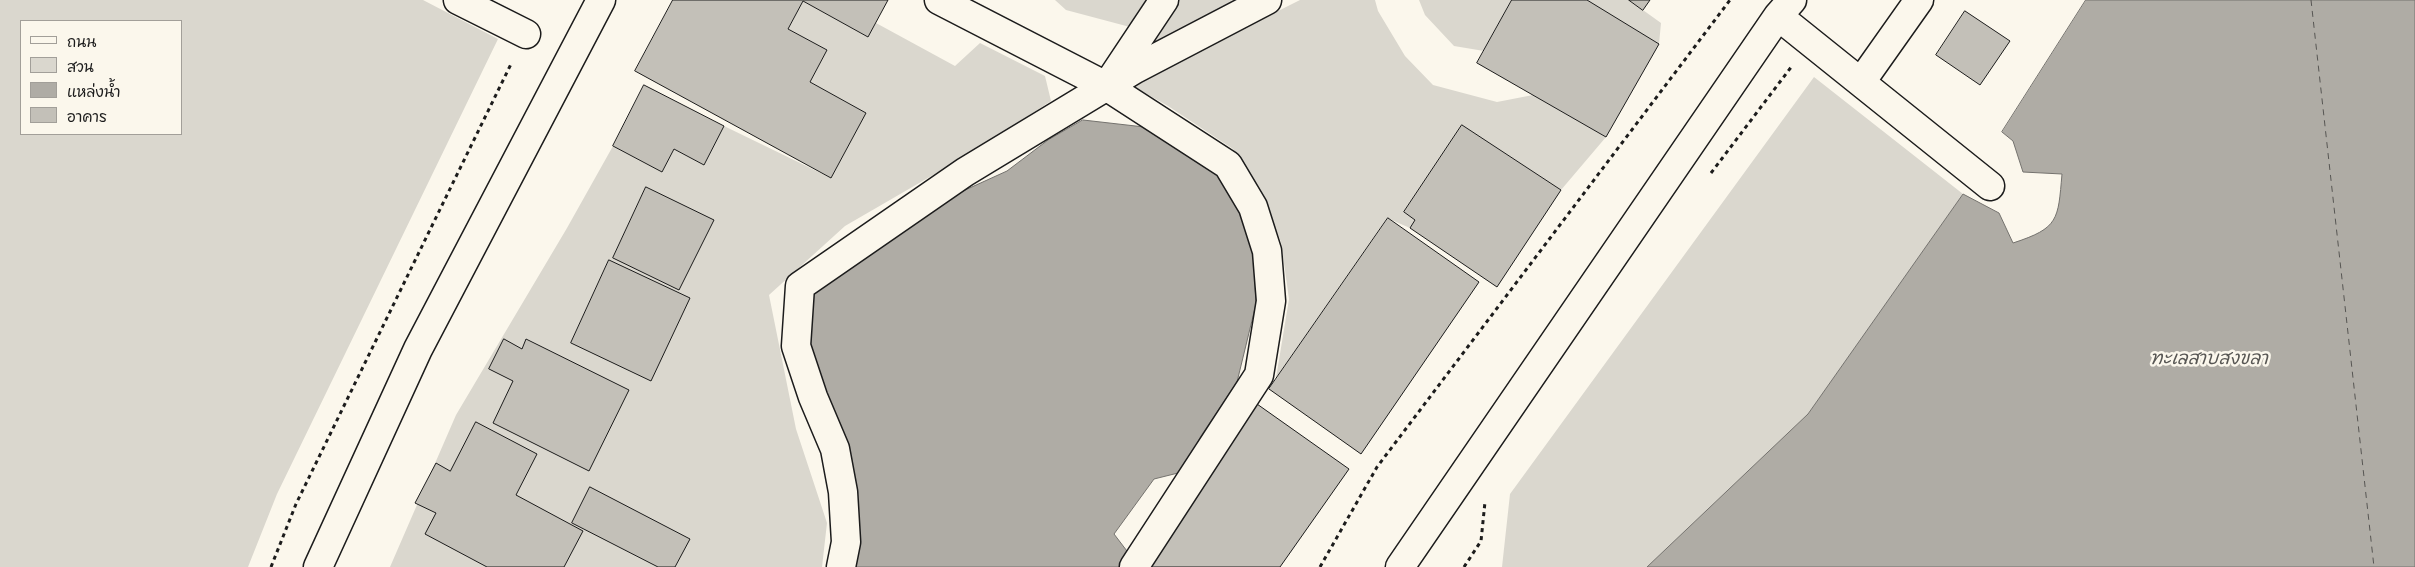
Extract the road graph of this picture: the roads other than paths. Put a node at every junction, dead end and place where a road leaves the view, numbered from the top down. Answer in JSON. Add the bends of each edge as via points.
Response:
{"nodes":[{"id":1,"x":458,"y":0,"type":"edge"},
{"id":2,"x":601,"y":0,"type":"edge"},
{"id":3,"x":939,"y":0,"type":"edge"},
{"id":4,"x":1164,"y":0,"type":"edge"},
{"id":5,"x":1267,"y":0,"type":"edge"},
{"id":6,"x":1919,"y":0,"type":"edge"},
{"id":7,"x":1785,"y":8,"type":"edge"},
{"id":8,"x":526,"y":34,"type":"road end"},
{"id":9,"x":1861,"y":82,"type":"junction"},
{"id":10,"x":1106,"y":86,"type":"junction"},
{"id":11,"x":1990,"y":186,"type":"dead end"},
{"id":12,"x":318,"y":567,"type":"edge"},
{"id":13,"x":841,"y":567,"type":"edge"},
{"id":14,"x":1134,"y":567,"type":"edge"},
{"id":15,"x":1400,"y":567,"type":"edge"}],
"edges":[{"from":1,"to":8,"type":"street"},
{"from":2,"to":12,"type":"street","via":[[418,349]]},
{"from":3,"to":10,"type":"street"},
{"from":4,"to":10,"type":"street"},
{"from":5,"to":10,"type":"street"},
{"from":6,"to":9,"type":"street"},
{"from":7,"to":9,"type":"street"},
{"from":7,"to":15,"type":"street"},
{"from":9,"to":11,"type":"street"},
{"from":10,"to":13,"type":"street","via":[[965,172],[800,286],[796,346],[835,449],[843,492],[846,542]]},
{"from":10,"to":14,"type":"street","via":[[1228,165],[1253,206],[1267,251],[1271,301],[1259,375]]}]}
